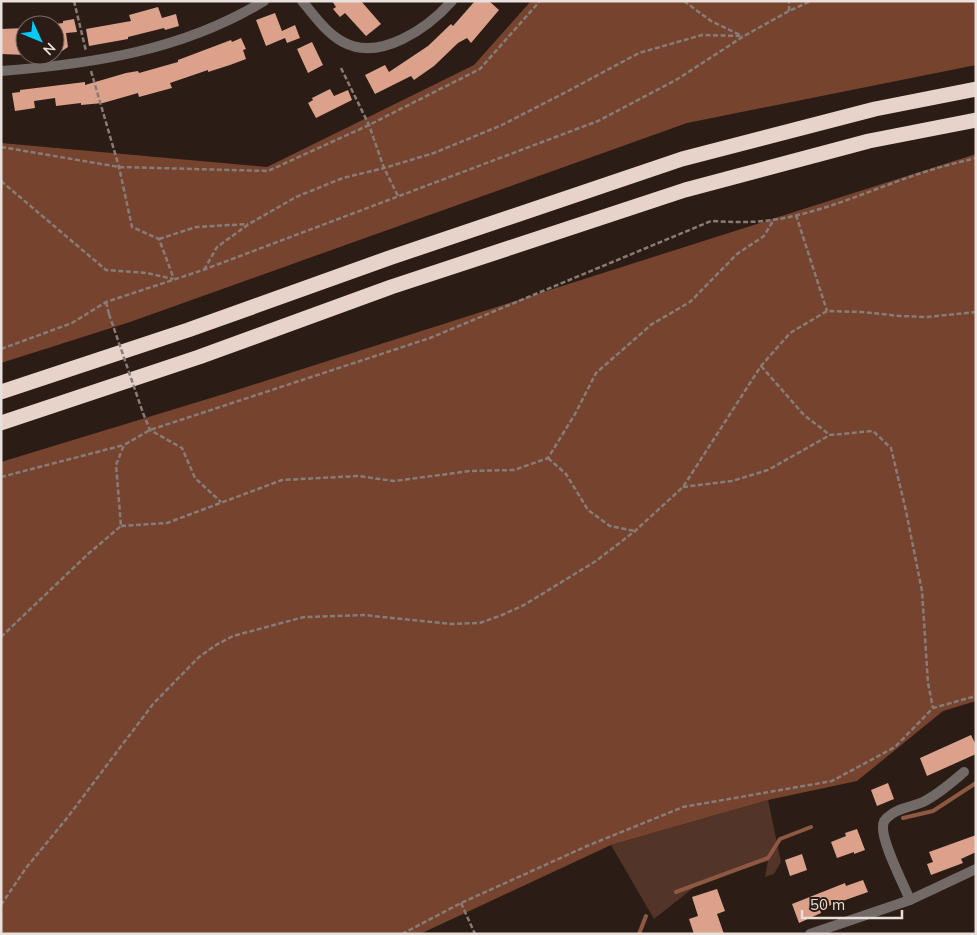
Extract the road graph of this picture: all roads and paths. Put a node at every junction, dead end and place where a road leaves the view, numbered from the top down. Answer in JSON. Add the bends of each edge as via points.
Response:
{"nodes":[{"id":1,"x":74,"y":1,"type":"edge"},
{"id":2,"x":264,"y":1,"type":"edge"},
{"id":3,"x":302,"y":1,"type":"edge"},
{"id":4,"x":452,"y":1,"type":"edge"},
{"id":5,"x":540,"y":1,"type":"edge"},
{"id":6,"x":684,"y":1,"type":"edge"},
{"id":7,"x":789,"y":1,"type":"edge"},
{"id":8,"x":811,"y":1,"type":"edge"},
{"id":9,"x":789,"y":11,"type":"junction"},
{"id":10,"x":744,"y":36,"type":"junction"},
{"id":11,"x":88,"y":61,"type":"junction"},
{"id":12,"x":341,"y":68,"type":"dead end"},
{"id":13,"x":1,"y":71,"type":"edge"},
{"id":14,"x":976,"y":89,"type":"edge"},
{"id":15,"x":976,"y":120,"type":"edge"},
{"id":16,"x":369,"y":125,"type":"junction"},
{"id":17,"x":1,"y":147,"type":"edge"},
{"id":18,"x":976,"y":158,"type":"edge"},
{"id":19,"x":119,"y":167,"type":"junction"},
{"id":20,"x":384,"y":168,"type":"junction"},
{"id":21,"x":1,"y":181,"type":"edge"},
{"id":22,"x":398,"y":196,"type":"junction"},
{"id":23,"x":796,"y":215,"type":"junction"},
{"id":24,"x":773,"y":220,"type":"junction"},
{"id":25,"x":249,"y":224,"type":"junction"},
{"id":26,"x":158,"y":239,"type":"junction"},
{"id":27,"x":204,"y":270,"type":"junction"},
{"id":28,"x":174,"y":279,"type":"junction"},
{"id":29,"x":106,"y":302,"type":"junction"},
{"id":30,"x":827,"y":311,"type":"junction"},
{"id":31,"x":976,"y":312,"type":"edge"},
{"id":32,"x":1,"y":349,"type":"edge"},
{"id":33,"x":761,"y":366,"type":"junction"},
{"id":34,"x":1,"y":392,"type":"edge"},
{"id":35,"x":1,"y":423,"type":"edge"},
{"id":36,"x":150,"y":430,"type":"junction"},
{"id":37,"x":830,"y":435,"type":"junction"},
{"id":38,"x":124,"y":445,"type":"junction"},
{"id":39,"x":548,"y":458,"type":"junction"},
{"id":40,"x":1,"y":478,"type":"edge"},
{"id":41,"x":683,"y":486,"type":"junction"},
{"id":42,"x":221,"y":502,"type":"junction"},
{"id":43,"x":121,"y":526,"type":"junction"},
{"id":44,"x":636,"y":531,"type":"junction"},
{"id":45,"x":1,"y":637,"type":"edge"},
{"id":46,"x":976,"y":696,"type":"edge"},
{"id":47,"x":933,"y":708,"type":"junction"},
{"id":48,"x":964,"y":772,"type":"dead end"},
{"id":49,"x":976,"y":869,"type":"edge"},
{"id":50,"x":910,"y":900,"type":"junction"},
{"id":51,"x":461,"y":903,"type":"junction"},
{"id":52,"x":1,"y":905,"type":"edge"},
{"id":53,"x":402,"y":934,"type":"edge"},
{"id":54,"x":475,"y":934,"type":"edge"},
{"id":55,"x":810,"y":934,"type":"edge"}],
"edges":[{"from":1,"to":11,"type":"path"},
{"from":2,"to":11,"type":"street","via":[[192,36],[137,53]]},
{"from":3,"to":4,"type":"street","via":[[325,29],[344,43],[370,49],[397,42],[419,30]]},
{"from":5,"to":16,"type":"path","via":[[480,69]]},
{"from":6,"to":10,"type":"path","via":[[711,22]]},
{"from":7,"to":9,"type":"path"},
{"from":8,"to":9,"type":"path"},
{"from":9,"to":10,"type":"path"},
{"from":10,"to":20,"type":"path","via":[[702,35],[639,53],[502,124],[434,153]]},
{"from":10,"to":22,"type":"path","via":[[676,80],[598,121]]},
{"from":11,"to":13,"type":"street"},
{"from":11,"to":19,"type":"path"},
{"from":12,"to":16,"type":"path"},
{"from":14,"to":34,"type":"highway","via":[[875,108],[682,159]]},
{"from":15,"to":35,"type":"highway","via":[[869,141],[685,190],[392,287]]},
{"from":16,"to":19,"type":"path","via":[[268,171]]},
{"from":16,"to":20,"type":"path"},
{"from":17,"to":19,"type":"path"},
{"from":18,"to":23,"type":"path"},
{"from":19,"to":26,"type":"path","via":[[132,227]]},
{"from":20,"to":22,"type":"path"},
{"from":20,"to":25,"type":"path","via":[[343,178],[296,197]]},
{"from":21,"to":28,"type":"path","via":[[106,270]]},
{"from":22,"to":27,"type":"path"},
{"from":23,"to":24,"type":"path"},
{"from":23,"to":30,"type":"path"},
{"from":24,"to":36,"type":"path","via":[[711,221],[430,338]]},
{"from":24,"to":39,"type":"path","via":[[764,236],[737,254],[690,302],[652,324],[596,373]]},
{"from":25,"to":26,"type":"path","via":[[196,227]]},
{"from":25,"to":27,"type":"path","via":[[218,247]]},
{"from":26,"to":28,"type":"path"},
{"from":27,"to":28,"type":"path"},
{"from":28,"to":29,"type":"path"},
{"from":29,"to":32,"type":"path","via":[[72,323]]},
{"from":29,"to":36,"type":"path","bridge":true},
{"from":30,"to":31,"type":"path","via":[[909,316]]},
{"from":30,"to":33,"type":"path","via":[[790,332]]},
{"from":33,"to":37,"type":"path","via":[[804,414]]},
{"from":33,"to":41,"type":"path"},
{"from":36,"to":38,"type":"path"},
{"from":36,"to":42,"type":"path","via":[[182,448],[195,478]]},
{"from":37,"to":41,"type":"path","via":[[768,470],[732,481]]},
{"from":37,"to":47,"type":"path","via":[[873,431],[891,448],[922,591],[928,683]]},
{"from":38,"to":40,"type":"path"},
{"from":38,"to":43,"type":"path","via":[[116,465]]},
{"from":39,"to":42,"type":"path","via":[[514,470],[470,471],[394,481],[358,476],[282,480]]},
{"from":39,"to":44,"type":"path","via":[[566,474],[588,510],[610,526]]},
{"from":41,"to":44,"type":"path"},
{"from":42,"to":43,"type":"path","via":[[167,523]]},
{"from":43,"to":45,"type":"path"},
{"from":44,"to":52,"type":"path","via":[[596,561],[524,605],[480,623],[451,624],[364,615],[304,617],[233,636],[216,645],[199,657],[153,704]]},
{"from":46,"to":47,"type":"path"},
{"from":47,"to":51,"type":"path","via":[[895,747],[832,781],[683,808],[587,846]]},
{"from":48,"to":50,"type":"street","via":[[940,792],[896,811],[883,824],[886,842]]},
{"from":49,"to":50,"type":"street"},
{"from":50,"to":55,"type":"street"},
{"from":51,"to":53,"type":"path"},
{"from":51,"to":54,"type":"path"}]}
